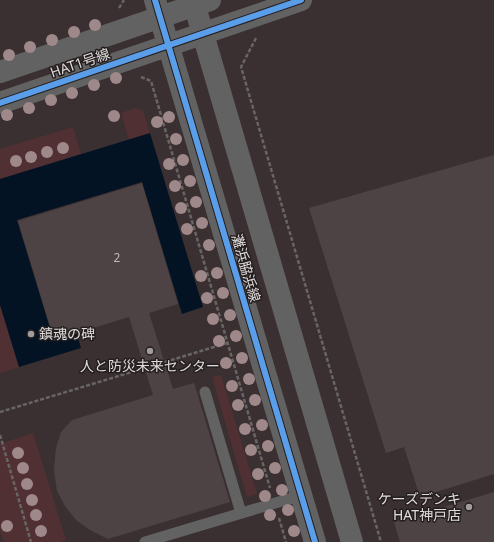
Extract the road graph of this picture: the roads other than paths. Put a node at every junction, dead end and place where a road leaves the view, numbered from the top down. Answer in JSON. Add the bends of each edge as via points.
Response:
{"nodes":[{"id":1,"x":301,"y":0,"type":"edge"},
{"id":2,"x":199,"y":2,"type":"edge"},
{"id":3,"x":157,"y":9,"type":"edge"},
{"id":4,"x":203,"y":33,"type":"junction"},
{"id":5,"x":168,"y":45,"type":"junction"},
{"id":6,"x":0,"y":72,"type":"edge"},
{"id":7,"x":0,"y":103,"type":"edge"},
{"id":8,"x":205,"y":392,"type":"dead end"},
{"id":9,"x":302,"y":495,"type":"junction"},
{"id":10,"x":241,"y":513,"type":"junction"},
{"id":11,"x":145,"y":542,"type":"edge"},
{"id":12,"x":315,"y":542,"type":"edge"},
{"id":13,"x":352,"y":542,"type":"edge"}],
"edges":[{"from":1,"to":4,"type":"street","name":"HAT1号線"},
{"from":2,"to":3,"type":"street","name":"HAT1号線"},
{"from":2,"to":4,"type":"street","name":"灘浜脇浜線"},
{"from":3,"to":5,"type":"street","name":"灘浜脇浜線"},
{"from":3,"to":6,"type":"street","name":"HAT1号線"},
{"from":4,"to":5,"type":"street","name":"HAT1号線"},
{"from":4,"to":13,"type":"street","name":"灘浜脇浜線"},
{"from":5,"to":7,"type":"street","name":"HAT1号線"},
{"from":5,"to":9,"type":"street","name":"灘浜脇浜線"},
{"from":8,"to":10,"type":"lane"},
{"from":9,"to":10,"type":"lane"},
{"from":9,"to":12,"type":"street","name":"灘浜脇浜線"},
{"from":10,"to":11,"type":"lane"}]}
